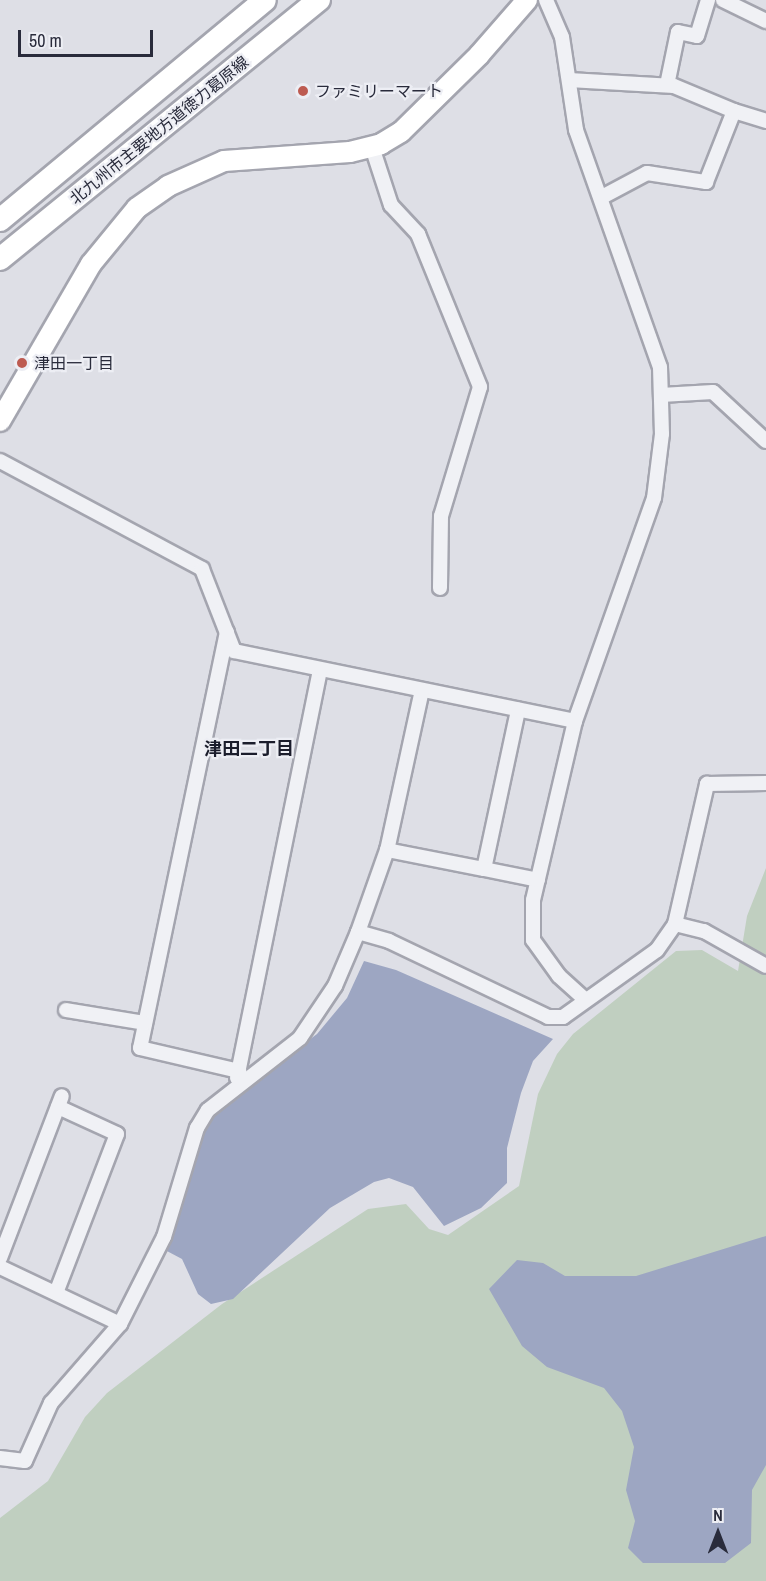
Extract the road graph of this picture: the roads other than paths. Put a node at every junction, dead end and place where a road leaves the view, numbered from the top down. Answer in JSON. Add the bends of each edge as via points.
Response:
{"nodes":[{"id":1,"x":265,"y":0,"type":"edge"},
{"id":2,"x":319,"y":0,"type":"edge"},
{"id":3,"x":527,"y":0,"type":"edge"},
{"id":4,"x":546,"y":0,"type":"edge"},
{"id":5,"x":708,"y":0,"type":"edge"},
{"id":6,"x":723,"y":0,"type":"edge"},
{"id":7,"x":766,"y":21,"type":"edge"},
{"id":8,"x":569,"y":81,"type":"junction"},
{"id":9,"x":667,"y":85,"type":"junction"},
{"id":10,"x":734,"y":111,"type":"junction"},
{"id":11,"x":766,"y":121,"type":"edge"},
{"id":12,"x":372,"y":147,"type":"junction"},
{"id":13,"x":602,"y":197,"type":"junction"},
{"id":14,"x":0,"y":220,"type":"edge"},
{"id":15,"x":0,"y":260,"type":"edge"},
{"id":16,"x":661,"y":395,"type":"junction"},
{"id":17,"x":0,"y":421,"type":"edge"},
{"id":18,"x":766,"y":441,"type":"edge"},
{"id":19,"x":0,"y":461,"type":"edge"},
{"id":20,"x":440,"y":588,"type":"dead end"},
{"id":21,"x":227,"y":632,"type":"junction"},
{"id":22,"x":320,"y":669,"type":"junction"},
{"id":23,"x":422,"y":690,"type":"junction"},
{"id":24,"x":518,"y":710,"type":"junction"},
{"id":25,"x":575,"y":721,"type":"junction"},
{"id":26,"x":766,"y":783,"type":"edge"},
{"id":27,"x":387,"y":850,"type":"junction"},
{"id":28,"x":484,"y":869,"type":"junction"},
{"id":29,"x":538,"y":880,"type":"junction"},
{"id":30,"x":675,"y":924,"type":"junction"},
{"id":31,"x":358,"y":932,"type":"junction"},
{"id":32,"x":766,"y":966,"type":"edge"},
{"id":33,"x":586,"y":1000,"type":"junction"},
{"id":34,"x":66,"y":1010,"type":"dead end"},
{"id":35,"x":145,"y":1023,"type":"junction"},
{"id":36,"x":238,"y":1077,"type":"junction"},
{"id":37,"x":0,"y":1258,"type":"edge"},
{"id":38,"x":0,"y":1268,"type":"edge"},
{"id":39,"x":56,"y":1293,"type":"junction"},
{"id":40,"x":120,"y":1324,"type":"junction"},
{"id":41,"x":0,"y":1458,"type":"edge"}],
"edges":[{"from":1,"to":14,"type":"main road","name":"北九州市主要地方道徳力葛原線"},
{"from":2,"to":15,"type":"main road","name":"北九州市主要地方道徳力葛原線"},
{"from":3,"to":12,"type":"street","via":[[401,132]]},
{"from":4,"to":8,"type":"street","via":[[562,37]]},
{"from":5,"to":9,"type":"street","via":[[697,36],[678,32]]},
{"from":6,"to":7,"type":"street"},
{"from":8,"to":9,"type":"street"},
{"from":8,"to":13,"type":"street","via":[[576,130]]},
{"from":9,"to":10,"type":"street"},
{"from":10,"to":11,"type":"street"},
{"from":10,"to":13,"type":"street","via":[[706,182],[647,173]]},
{"from":12,"to":17,"type":"street","via":[[224,161],[168,186],[136,208],[91,264]]},
{"from":12,"to":20,"type":"street","via":[[391,205],[418,234],[480,387],[441,516]]},
{"from":13,"to":16,"type":"street","via":[[660,367]]},
{"from":16,"to":18,"type":"street","via":[[713,392]]},
{"from":16,"to":25,"type":"street","via":[[654,498]]},
{"from":19,"to":21,"type":"street","via":[[202,569]]},
{"from":21,"to":22,"type":"street","via":[[234,651]]},
{"from":21,"to":35,"type":"street"},
{"from":22,"to":23,"type":"street"},
{"from":22,"to":36,"type":"street"},
{"from":23,"to":24,"type":"street"},
{"from":23,"to":27,"type":"street"},
{"from":24,"to":25,"type":"street"},
{"from":24,"to":28,"type":"street"},
{"from":25,"to":29,"type":"street"},
{"from":26,"to":30,"type":"street","via":[[707,784]]},
{"from":27,"to":28,"type":"street"},
{"from":27,"to":31,"type":"street"},
{"from":28,"to":29,"type":"street"},
{"from":29,"to":33,"type":"street","via":[[533,940],[559,976]]},
{"from":30,"to":32,"type":"street","via":[[704,931]]},
{"from":30,"to":33,"type":"street","via":[[657,950]]},
{"from":31,"to":33,"type":"street","via":[[389,941],[548,1017],[563,1017]]},
{"from":31,"to":36,"type":"street","via":[[335,986],[300,1038]]},
{"from":34,"to":35,"type":"street"},
{"from":35,"to":36,"type":"street","via":[[140,1048]]},
{"from":36,"to":40,"type":"street","via":[[197,1128],[164,1237]]},
{"from":37,"to":39,"type":"street","via":[[60,1101],[117,1134]]},
{"from":38,"to":39,"type":"street"},
{"from":39,"to":40,"type":"street"},
{"from":40,"to":41,"type":"street","via":[[51,1403],[25,1461]]}]}
